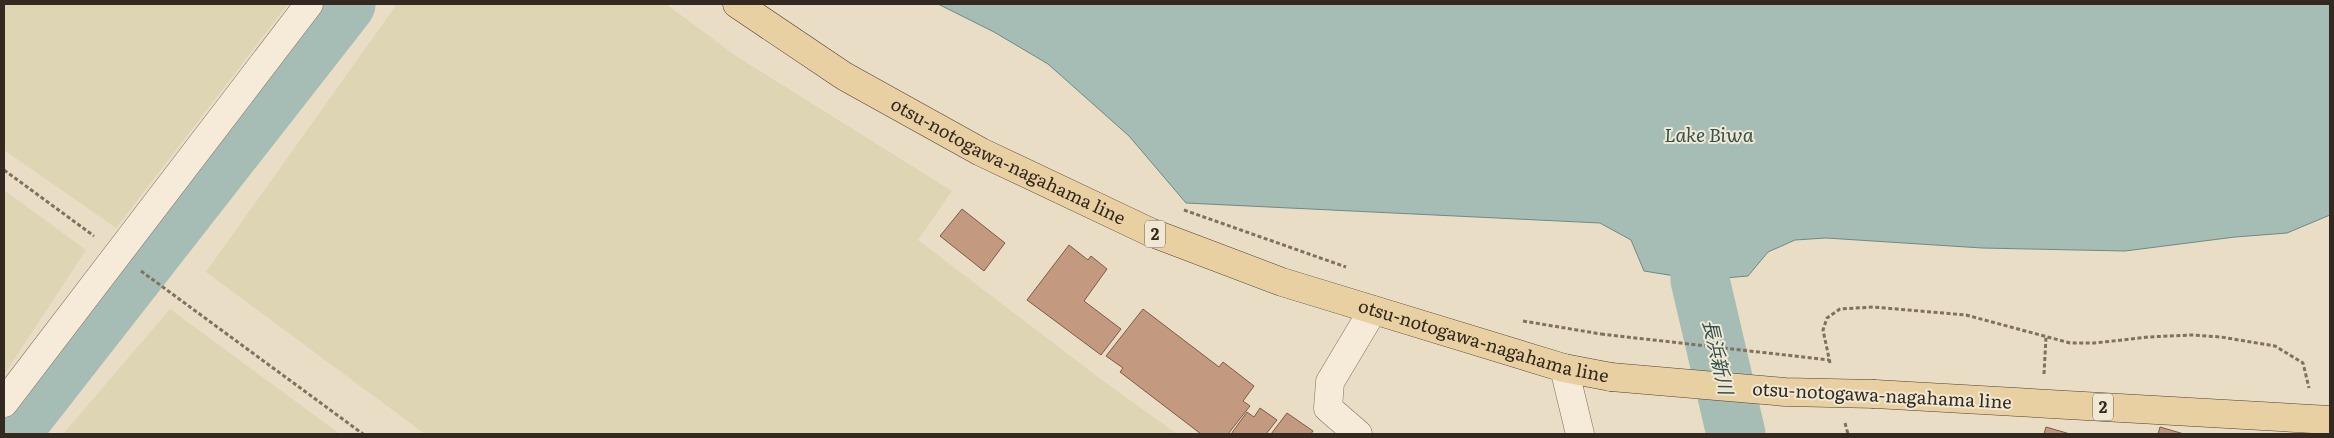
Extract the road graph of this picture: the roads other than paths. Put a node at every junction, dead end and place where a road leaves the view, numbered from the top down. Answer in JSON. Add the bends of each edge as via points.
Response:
{"nodes":[{"id":1,"x":309,"y":4,"type":"edge"},
{"id":2,"x":737,"y":4,"type":"edge"},
{"id":3,"x":1373,"y":310,"type":"junction"},
{"id":4,"x":1564,"y":368,"type":"junction"},
{"id":5,"x":4,"y":403,"type":"edge"},
{"id":6,"x":2330,"y":420,"type":"edge"},
{"id":7,"x":1358,"y":434,"type":"edge"},
{"id":8,"x":1580,"y":434,"type":"edge"}],
"edges":[{"from":1,"to":5,"type":"street"},
{"from":2,"to":3,"type":"main road","name":"otsu-notogawa-nagahama line","number":"2","via":[[844,76],[981,152],[1150,232],[1282,282]]},
{"from":3,"to":4,"type":"main road","name":"otsu-notogawa-nagahama line","number":"2"},
{"from":3,"to":7,"type":"street","via":[[1330,382],[1328,408]]},
{"from":4,"to":6,"type":"main road","name":"otsu-notogawa-nagahama line","number":"2","bridge":true,"via":[[1611,377],[1785,392],[1875,394]]},
{"from":4,"to":8,"type":"street"}]}
